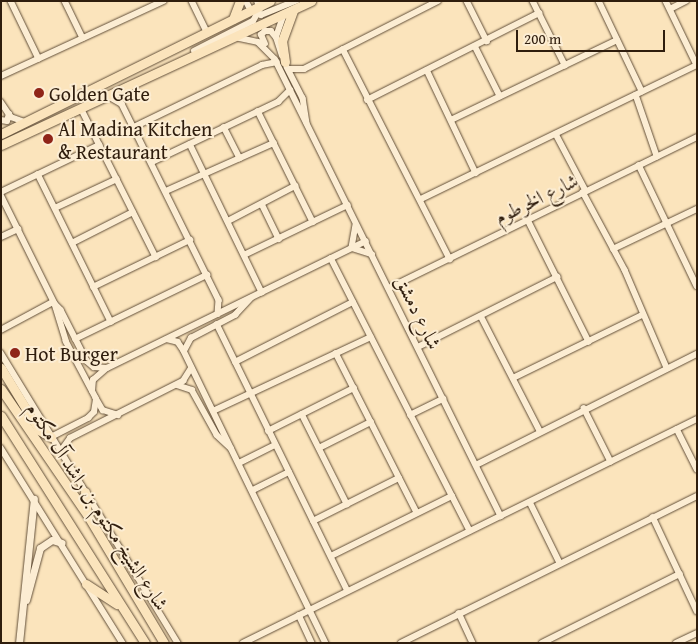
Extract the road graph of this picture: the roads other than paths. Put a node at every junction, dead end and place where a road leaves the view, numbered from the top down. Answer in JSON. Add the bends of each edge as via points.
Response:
{"nodes":[{"id":1,"x":12,"y":1,"type":"edge"},
{"id":2,"x":65,"y":1,"type":"edge"},
{"id":3,"x":192,"y":1,"type":"edge"},
{"id":4,"x":240,"y":1,"type":"edge"},
{"id":5,"x":246,"y":1,"type":"edge"},
{"id":6,"x":270,"y":1,"type":"edge"},
{"id":7,"x":311,"y":1,"type":"edge"},
{"id":8,"x":438,"y":1,"type":"edge"},
{"id":9,"x":467,"y":1,"type":"edge"},
{"id":10,"x":533,"y":1,"type":"edge"},
{"id":11,"x":599,"y":1,"type":"edge"},
{"id":12,"x":666,"y":1,"type":"edge"},
{"id":13,"x":686,"y":1,"type":"edge"},
{"id":14,"x":161,"y":2,"type":"edge"},
{"id":15,"x":427,"y":4,"type":"edge"},
{"id":16,"x":295,"y":5,"type":"edge"},
{"id":17,"x":256,"y":8,"type":"edge"},
{"id":18,"x":670,"y":9,"type":"junction"},
{"id":19,"x":539,"y":13,"type":"junction"},
{"id":20,"x":284,"y":14,"type":"junction"},
{"id":21,"x":232,"y":20,"type":"junction"},
{"id":22,"x":207,"y":32,"type":"junction"},
{"id":23,"x":235,"y":37,"type":"junction"},
{"id":24,"x":276,"y":37,"type":"junction"},
{"id":25,"x":84,"y":38,"type":"junction"},
{"id":26,"x":617,"y":40,"type":"junction"},
{"id":27,"x":487,"y":41,"type":"junction"},
{"id":28,"x":475,"y":46,"type":"junction"},
{"id":29,"x":268,"y":48,"type":"junction"},
{"id":30,"x":343,"y":49,"type":"junction"},
{"id":31,"x":40,"y":59,"type":"junction"},
{"id":32,"x":180,"y":61,"type":"junction"},
{"id":33,"x":283,"y":64,"type":"junction"},
{"id":34,"x":565,"y":65,"type":"junction"},
{"id":35,"x":697,"y":65,"type":"edge"},
{"id":36,"x":304,"y":69,"type":"junction"},
{"id":37,"x":427,"y":70,"type":"junction"},
{"id":38,"x":1,"y":76,"type":"edge"},
{"id":39,"x":296,"y":83,"type":"junction"},
{"id":40,"x":126,"y":87,"type":"junction"},
{"id":41,"x":290,"y":90,"type":"junction"},
{"id":42,"x":642,"y":91,"type":"junction"},
{"id":43,"x":636,"y":95,"type":"junction"},
{"id":44,"x":108,"y":96,"type":"junction"},
{"id":45,"x":500,"y":96,"type":"junction"},
{"id":46,"x":367,"y":100,"type":"junction"},
{"id":47,"x":1,"y":102,"type":"edge"},
{"id":48,"x":122,"y":104,"type":"junction"},
{"id":49,"x":81,"y":108,"type":"junction"},
{"id":50,"x":258,"y":111,"type":"junction"},
{"id":51,"x":9,"y":114,"type":"junction"},
{"id":52,"x":1,"y":120,"type":"edge"},
{"id":53,"x":451,"y":120,"type":"junction"},
{"id":54,"x":24,"y":122,"type":"junction"},
{"id":55,"x":307,"y":123,"type":"junction"},
{"id":56,"x":134,"y":127,"type":"junction"},
{"id":57,"x":224,"y":127,"type":"junction"},
{"id":58,"x":1,"y":134,"type":"edge"},
{"id":59,"x":556,"y":134,"type":"junction"},
{"id":60,"x":697,"y":137,"type":"edge"},
{"id":61,"x":274,"y":143,"type":"junction"},
{"id":62,"x":99,"y":144,"type":"junction"},
{"id":63,"x":190,"y":144,"type":"junction"},
{"id":64,"x":1,"y":145,"type":"edge"},
{"id":65,"x":657,"y":156,"type":"junction"},
{"id":66,"x":240,"y":158,"type":"junction"},
{"id":67,"x":152,"y":162,"type":"junction"},
{"id":68,"x":639,"y":165,"type":"junction"},
{"id":69,"x":476,"y":173,"type":"junction"},
{"id":70,"x":38,"y":174,"type":"junction"},
{"id":71,"x":205,"y":174,"type":"junction"},
{"id":72,"x":116,"y":179,"type":"junction"},
{"id":73,"x":295,"y":186,"type":"junction"},
{"id":74,"x":166,"y":191,"type":"junction"},
{"id":75,"x":585,"y":192,"type":"junction"},
{"id":76,"x":1,"y":193,"type":"edge"},
{"id":77,"x":421,"y":199,"type":"junction"},
{"id":78,"x":262,"y":204,"type":"junction"},
{"id":79,"x":348,"y":205,"type":"junction"},
{"id":80,"x":55,"y":208,"type":"junction"},
{"id":81,"x":697,"y":209,"type":"edge"},
{"id":82,"x":133,"y":212,"type":"junction"},
{"id":83,"x":528,"y":220,"type":"junction"},
{"id":84,"x":228,"y":221,"type":"junction"},
{"id":85,"x":313,"y":222,"type":"junction"},
{"id":86,"x":356,"y":222,"type":"junction"},
{"id":87,"x":667,"y":223,"type":"junction"},
{"id":88,"x":18,"y":229,"type":"junction"},
{"id":89,"x":1,"y":237,"type":"edge"},
{"id":90,"x":279,"y":239,"type":"junction"},
{"id":91,"x":190,"y":240,"type":"junction"},
{"id":92,"x":366,"y":241,"type":"junction"},
{"id":93,"x":72,"y":243,"type":"junction"},
{"id":94,"x":352,"y":248,"type":"junction"},
{"id":95,"x":613,"y":250,"type":"junction"},
{"id":96,"x":372,"y":254,"type":"junction"},
{"id":97,"x":244,"y":255,"type":"junction"},
{"id":98,"x":156,"y":257,"type":"junction"},
{"id":99,"x":331,"y":258,"type":"junction"},
{"id":100,"x":450,"y":259,"type":"junction"},
{"id":101,"x":207,"y":275,"type":"junction"},
{"id":102,"x":557,"y":277,"type":"junction"},
{"id":103,"x":697,"y":286,"type":"edge"},
{"id":104,"x":93,"y":287,"type":"junction"},
{"id":105,"x":389,"y":288,"type":"junction"},
{"id":106,"x":262,"y":292,"type":"junction"},
{"id":107,"x":252,"y":296,"type":"junction"},
{"id":108,"x":219,"y":300,"type":"junction"},
{"id":109,"x":353,"y":302,"type":"junction"},
{"id":110,"x":54,"y":303,"type":"junction"},
{"id":111,"x":231,"y":307,"type":"junction"},
{"id":112,"x":218,"y":314,"type":"junction"},
{"id":113,"x":642,"y":315,"type":"junction"},
{"id":114,"x":481,"y":316,"type":"junction"},
{"id":115,"x":111,"y":322,"type":"junction"},
{"id":116,"x":217,"y":324,"type":"junction"},
{"id":117,"x":1,"y":330,"type":"edge"},
{"id":118,"x":371,"y":337,"type":"junction"},
{"id":119,"x":75,"y":339,"type":"junction"},
{"id":120,"x":166,"y":339,"type":"junction"},
{"id":121,"x":589,"y":342,"type":"junction"},
{"id":122,"x":418,"y":347,"type":"junction"},
{"id":123,"x":184,"y":351,"type":"junction"},
{"id":124,"x":1,"y":353,"type":"edge"},
{"id":125,"x":336,"y":353,"type":"junction"},
{"id":126,"x":697,"y":354,"type":"edge"},
{"id":127,"x":235,"y":362,"type":"junction"},
{"id":128,"x":191,"y":367,"type":"junction"},
{"id":129,"x":107,"y":368,"type":"junction"},
{"id":130,"x":668,"y":368,"type":"junction"},
{"id":131,"x":1,"y":370,"type":"edge"},
{"id":132,"x":513,"y":378,"type":"junction"},
{"id":133,"x":174,"y":386,"type":"junction"},
{"id":134,"x":354,"y":388,"type":"junction"},
{"id":135,"x":1,"y":389,"type":"edge"},
{"id":136,"x":92,"y":391,"type":"junction"},
{"id":137,"x":250,"y":394,"type":"junction"},
{"id":138,"x":96,"y":398,"type":"junction"},
{"id":139,"x":443,"y":399,"type":"junction"},
{"id":140,"x":584,"y":408,"type":"junction"},
{"id":141,"x":214,"y":410,"type":"junction"},
{"id":142,"x":302,"y":414,"type":"junction"},
{"id":143,"x":118,"y":415,"type":"junction"},
{"id":144,"x":410,"y":415,"type":"junction"},
{"id":145,"x":1,"y":416,"type":"edge"},
{"id":146,"x":697,"y":419,"type":"edge"},
{"id":147,"x":370,"y":422,"type":"junction"},
{"id":148,"x":1,"y":424,"type":"edge"},
{"id":149,"x":676,"y":429,"type":"junction"},
{"id":150,"x":268,"y":431,"type":"junction"},
{"id":151,"x":540,"y":431,"type":"junction"},
{"id":152,"x":35,"y":437,"type":"junction"},
{"id":153,"x":52,"y":437,"type":"junction"},
{"id":154,"x":18,"y":444,"type":"junction"},
{"id":155,"x":275,"y":445,"type":"junction"},
{"id":156,"x":1,"y":448,"type":"edge"},
{"id":157,"x":231,"y":448,"type":"junction"},
{"id":158,"x":319,"y":448,"type":"junction"},
{"id":159,"x":60,"y":452,"type":"junction"},
{"id":160,"x":611,"y":462,"type":"junction"},
{"id":161,"x":239,"y":463,"type":"junction"},
{"id":162,"x":476,"y":465,"type":"junction"},
{"id":163,"x":697,"y":469,"type":"edge"},
{"id":164,"x":289,"y":472,"type":"junction"},
{"id":165,"x":399,"y":478,"type":"junction"},
{"id":166,"x":253,"y":490,"type":"junction"},
{"id":167,"x":85,"y":492,"type":"junction"},
{"id":168,"x":452,"y":496,"type":"junction"},
{"id":169,"x":697,"y":496,"type":"edge"},
{"id":170,"x":34,"y":500,"type":"junction"},
{"id":171,"x":494,"y":502,"type":"junction"},
{"id":172,"x":530,"y":502,"type":"junction"},
{"id":173,"x":347,"y":504,"type":"junction"},
{"id":174,"x":513,"y":510,"type":"junction"},
{"id":175,"x":417,"y":513,"type":"junction"},
{"id":176,"x":88,"y":516,"type":"junction"},
{"id":177,"x":501,"y":516,"type":"junction"},
{"id":178,"x":653,"y":518,"type":"junction"},
{"id":179,"x":314,"y":521,"type":"junction"},
{"id":180,"x":489,"y":522,"type":"junction"},
{"id":181,"x":470,"y":531,"type":"junction"},
{"id":182,"x":62,"y":543,"type":"junction"},
{"id":183,"x":330,"y":556,"type":"junction"},
{"id":184,"x":560,"y":563,"type":"junction"},
{"id":185,"x":680,"y":574,"type":"junction"},
{"id":186,"x":86,"y":584,"type":"junction"},
{"id":187,"x":348,"y":591,"type":"junction"},
{"id":188,"x":311,"y":609,"type":"junction"},
{"id":189,"x":124,"y":610,"type":"junction"},
{"id":190,"x":697,"y":611,"type":"edge"},
{"id":191,"x":459,"y":613,"type":"junction"},
{"id":192,"x":299,"y":615,"type":"junction"},
{"id":193,"x":21,"y":619,"type":"junction"},
{"id":194,"x":319,"y":626,"type":"junction"},
{"id":195,"x":307,"y":632,"type":"junction"},
{"id":196,"x":697,"y":633,"type":"edge"},
{"id":197,"x":258,"y":635,"type":"junction"},
{"id":198,"x":20,"y":641,"type":"edge"},
{"id":199,"x":123,"y":643,"type":"edge"},
{"id":200,"x":145,"y":643,"type":"edge"},
{"id":201,"x":164,"y":643,"type":"edge"},
{"id":202,"x":178,"y":643,"type":"edge"},
{"id":203,"x":243,"y":643,"type":"edge"},
{"id":204,"x":253,"y":643,"type":"edge"},
{"id":205,"x":312,"y":643,"type":"edge"},
{"id":206,"x":326,"y":643,"type":"edge"},
{"id":207,"x":401,"y":643,"type":"edge"},
{"id":208,"x":473,"y":643,"type":"edge"},
{"id":209,"x":542,"y":643,"type":"edge"},
{"id":210,"x":676,"y":643,"type":"edge"}],
"edges":[{"from":1,"to":31,"type":"street"},
{"from":2,"to":25,"type":"street"},
{"from":3,"to":22,"type":"street"},
{"from":4,"to":21,"type":"main road"},
{"from":5,"to":17,"type":"street"},
{"from":6,"to":17,"type":"main road"},
{"from":7,"to":16,"type":"main road"},
{"from":8,"to":15,"type":"street"},
{"from":9,"to":27,"type":"street"},
{"from":10,"to":19,"type":"street"},
{"from":11,"to":26,"type":"street"},
{"from":12,"to":18,"type":"street"},
{"from":13,"to":18,"type":"street"},
{"from":14,"to":25,"type":"street"},
{"from":15,"to":30,"type":"street"},
{"from":16,"to":17,"type":"street","via":[[266,15]]},
{"from":16,"to":20,"type":"main road"},
{"from":16,"to":33,"type":"main road","via":[[282,42]]},
{"from":17,"to":21,"type":"main road"},
{"from":17,"to":32,"type":"street","via":[[250,23]]},
{"from":18,"to":35,"type":"street"},
{"from":19,"to":27,"type":"street"},
{"from":19,"to":34,"type":"street"},
{"from":20,"to":23,"type":"main road"},
{"from":20,"to":24,"type":"street"},
{"from":21,"to":22,"type":"main road"},
{"from":22,"to":54,"type":"main road"},
{"from":23,"to":29,"type":"street","via":[[254,40]]},
{"from":23,"to":32,"type":"main road"},
{"from":24,"to":29,"type":"street","via":[[271,31],[263,32],[261,38]]},
{"from":24,"to":33,"type":"street","name":"شارع دمشق"},
{"from":25,"to":31,"type":"street"},
{"from":26,"to":34,"type":"street"},
{"from":26,"to":42,"type":"street"},
{"from":27,"to":28,"type":"street"},
{"from":28,"to":37,"type":"street"},
{"from":28,"to":45,"type":"street"},
{"from":29,"to":33,"type":"street","name":"شارع دمشق"},
{"from":30,"to":36,"type":"street"},
{"from":30,"to":46,"type":"street"},
{"from":31,"to":38,"type":"street"},
{"from":32,"to":40,"type":"main road"},
{"from":33,"to":36,"type":"street"},
{"from":33,"to":39,"type":"street","name":"شارع دمشق"},
{"from":33,"to":41,"type":"street","name":"شارع دمشق"},
{"from":33,"to":56,"type":"street","via":[[269,63]]},
{"from":34,"to":45,"type":"street"},
{"from":35,"to":42,"type":"street"},
{"from":36,"to":39,"type":"street"},
{"from":37,"to":46,"type":"street"},
{"from":37,"to":53,"type":"street"},
{"from":39,"to":55,"type":"street","name":"شارع دمشق","via":[[304,102]]},
{"from":40,"to":44,"type":"main road"},
{"from":40,"to":48,"type":"street"},
{"from":41,"to":50,"type":"street","via":[[281,100]]},
{"from":41,"to":55,"type":"street","name":"شارع دمشق"},
{"from":42,"to":43,"type":"street"},
{"from":43,"to":59,"type":"street"},
{"from":43,"to":65,"type":"street"},
{"from":44,"to":48,"type":"street"},
{"from":44,"to":49,"type":"main road"},
{"from":45,"to":53,"type":"street"},
{"from":46,"to":77,"type":"street"},
{"from":47,"to":51,"type":"street"},
{"from":48,"to":56,"type":"street"},
{"from":49,"to":62,"type":"street"},
{"from":49,"to":64,"type":"main road"},
{"from":50,"to":57,"type":"street"},
{"from":50,"to":61,"type":"street"},
{"from":51,"to":52,"type":"street","via":[[7,121]]},
{"from":51,"to":54,"type":"street"},
{"from":53,"to":69,"type":"street"},
{"from":54,"to":58,"type":"main road"},
{"from":55,"to":79,"type":"street","name":"شارع دمشق"},
{"from":56,"to":67,"type":"street"},
{"from":57,"to":63,"type":"street"},
{"from":57,"to":66,"type":"street"},
{"from":59,"to":69,"type":"street"},
{"from":59,"to":75,"type":"street"},
{"from":60,"to":65,"type":"street","name":"شارع الخرطوم"},
{"from":61,"to":66,"type":"street"},
{"from":61,"to":73,"type":"street"},
{"from":62,"to":70,"type":"street"},
{"from":62,"to":72,"type":"street"},
{"from":63,"to":67,"type":"street"},
{"from":63,"to":71,"type":"street"},
{"from":65,"to":68,"type":"street","name":"شارع الخرطوم"},
{"from":66,"to":71,"type":"street"},
{"from":67,"to":74,"type":"street"},
{"from":68,"to":75,"type":"street","name":"شارع الخرطوم"},
{"from":68,"to":87,"type":"street"},
{"from":69,"to":77,"type":"street"},
{"from":70,"to":76,"type":"street"},
{"from":70,"to":80,"type":"street"},
{"from":71,"to":74,"type":"street"},
{"from":71,"to":84,"type":"street"},
{"from":72,"to":80,"type":"street"},
{"from":72,"to":82,"type":"street"},
{"from":73,"to":78,"type":"street"},
{"from":73,"to":85,"type":"street"},
{"from":74,"to":91,"type":"street"},
{"from":75,"to":83,"type":"street","name":"شارع الخرطوم"},
{"from":75,"to":95,"type":"street"},
{"from":76,"to":88,"type":"street"},
{"from":77,"to":100,"type":"street"},
{"from":78,"to":84,"type":"street"},
{"from":78,"to":90,"type":"street"},
{"from":79,"to":85,"type":"street"},
{"from":79,"to":86,"type":"street","name":"شارع دمشق"},
{"from":80,"to":93,"type":"street"},
{"from":81,"to":87,"type":"street"},
{"from":82,"to":93,"type":"street"},
{"from":82,"to":98,"type":"street"},
{"from":83,"to":100,"type":"street","name":"شارع الخرطوم"},
{"from":83,"to":102,"type":"street"},
{"from":84,"to":97,"type":"street"},
{"from":85,"to":90,"type":"street"},
{"from":86,"to":92,"type":"street","name":"شارع دمشق"},
{"from":86,"to":94,"type":"street"},
{"from":87,"to":95,"type":"street"},
{"from":87,"to":103,"type":"street"},
{"from":88,"to":89,"type":"street"},
{"from":88,"to":110,"type":"street"},
{"from":90,"to":97,"type":"street"},
{"from":91,"to":98,"type":"street"},
{"from":91,"to":101,"type":"street"},
{"from":92,"to":94,"type":"street"},
{"from":92,"to":96,"type":"street","name":"شارع دمشق"},
{"from":93,"to":104,"type":"street"},
{"from":94,"to":96,"type":"street"},
{"from":94,"to":99,"type":"street"},
{"from":95,"to":113,"type":"street"},
{"from":96,"to":105,"type":"street","name":"شارع دمشق"},
{"from":97,"to":106,"type":"street"},
{"from":98,"to":104,"type":"street"},
{"from":99,"to":106,"type":"street"},
{"from":99,"to":109,"type":"street"},
{"from":100,"to":105,"type":"street","name":"شارع الخرطوم"},
{"from":101,"to":108,"type":"street"},
{"from":101,"to":115,"type":"street"},
{"from":102,"to":114,"type":"street"},
{"from":102,"to":121,"type":"street"},
{"from":104,"to":115,"type":"street"},
{"from":105,"to":122,"type":"street","name":"شارع دمشق"},
{"from":106,"to":107,"type":"street"},
{"from":107,"to":111,"type":"street"},
{"from":107,"to":116,"type":"street","via":[[240,311]]},
{"from":108,"to":111,"type":"street"},
{"from":108,"to":112,"type":"street"},
{"from":109,"to":118,"type":"street"},
{"from":109,"to":127,"type":"street"},
{"from":110,"to":117,"type":"street"},
{"from":110,"to":119,"type":"street"},
{"from":110,"to":136,"type":"street","via":[[63,334]]},
{"from":111,"to":112,"type":"street"},
{"from":112,"to":120,"type":"street"},
{"from":113,"to":121,"type":"street"},
{"from":113,"to":130,"type":"street"},
{"from":114,"to":122,"type":"street"},
{"from":114,"to":132,"type":"street"},
{"from":115,"to":119,"type":"street"},
{"from":116,"to":123,"type":"street","via":[[191,338]]},
{"from":116,"to":127,"type":"street"},
{"from":118,"to":125,"type":"street"},
{"from":118,"to":144,"type":"street"},
{"from":119,"to":129,"type":"street","via":[[90,365]]},
{"from":120,"to":123,"type":"street","via":[[178,342]]},
{"from":120,"to":129,"type":"street"},
{"from":121,"to":132,"type":"street"},
{"from":122,"to":139,"type":"street","name":"شارع دمشق"},
{"from":123,"to":128,"type":"street"},
{"from":124,"to":153,"type":"street"},
{"from":125,"to":134,"type":"street"},
{"from":125,"to":137,"type":"street"},
{"from":126,"to":130,"type":"street"},
{"from":127,"to":137,"type":"street"},
{"from":128,"to":133,"type":"street","via":[[188,377]]},
{"from":128,"to":141,"type":"street"},
{"from":129,"to":136,"type":"street","via":[[95,376]]},
{"from":130,"to":140,"type":"street"},
{"from":131,"to":152,"type":"main road"},
{"from":131,"to":153,"type":"main road","via":[[40,430]]},
{"from":132,"to":151,"type":"street"},
{"from":133,"to":143,"type":"street"},
{"from":133,"to":157,"type":"street","via":[[192,390],[217,435]]},
{"from":134,"to":142,"type":"street"},
{"from":134,"to":147,"type":"street"},
{"from":135,"to":152,"type":"main road","name":"شارع الشيخ مكتوم بن راشد آل مكتوم"},
{"from":136,"to":138,"type":"street"},
{"from":137,"to":141,"type":"street"},
{"from":137,"to":150,"type":"street"},
{"from":138,"to":143,"type":"street","via":[[103,410]]},
{"from":138,"to":153,"type":"street","via":[[92,415]]},
{"from":139,"to":144,"type":"street"},
{"from":139,"to":162,"type":"street","name":"شارع دمشق"},
{"from":140,"to":151,"type":"street"},
{"from":140,"to":160,"type":"street"},
{"from":141,"to":157,"type":"street"},
{"from":142,"to":150,"type":"street"},
{"from":142,"to":158,"type":"street"},
{"from":143,"to":159,"type":"street","via":[[70,438]]},
{"from":144,"to":168,"type":"street"},
{"from":145,"to":154,"type":"main road","name":"شارع الشيخ مكتوم بن راشد آل مكتوم"},
{"from":146,"to":149,"type":"street"},
{"from":147,"to":158,"type":"street"},
{"from":147,"to":165,"type":"street"},
{"from":148,"to":154,"type":"main road"},
{"from":149,"to":160,"type":"street"},
{"from":149,"to":163,"type":"street"},
{"from":150,"to":155,"type":"street"},
{"from":151,"to":162,"type":"street"},
{"from":152,"to":176,"type":"main road","name":"شارع الشيخ مكتوم بن راشد آل مكتوم"},
{"from":153,"to":159,"type":"street"},
{"from":154,"to":189,"type":"main road","name":"شارع الشيخ مكتوم بن راشد آل مكتوم"},
{"from":155,"to":161,"type":"street"},
{"from":155,"to":164,"type":"street"},
{"from":156,"to":170,"type":"street"},
{"from":157,"to":161,"type":"street"},
{"from":158,"to":173,"type":"street"},
{"from":159,"to":167,"type":"street"},
{"from":160,"to":172,"type":"street"},
{"from":161,"to":166,"type":"street"},
{"from":162,"to":171,"type":"street","name":"شارع دمشق"},
{"from":164,"to":166,"type":"street"},
{"from":164,"to":179,"type":"street"},
{"from":165,"to":173,"type":"street"},
{"from":165,"to":175,"type":"street"},
{"from":166,"to":188,"type":"street"},
{"from":167,"to":176,"type":"main road"},
{"from":167,"to":202,"type":"street"},
{"from":168,"to":175,"type":"street"},
{"from":168,"to":181,"type":"street"},
{"from":169,"to":178,"type":"street"},
{"from":170,"to":182,"type":"street"},
{"from":170,"to":193,"type":"street"},
{"from":171,"to":174,"type":"street"},
{"from":171,"to":177,"type":"street","name":"شارع دمشق"},
{"from":171,"to":180,"type":"street"},
{"from":172,"to":174,"type":"street"},
{"from":172,"to":184,"type":"street"},
{"from":173,"to":179,"type":"street"},
{"from":174,"to":177,"type":"street"},
{"from":175,"to":183,"type":"street"},
{"from":176,"to":201,"type":"main road","name":"شارع الشيخ مكتوم بن راشد آل مكتوم"},
{"from":177,"to":180,"type":"street"},
{"from":178,"to":184,"type":"street"},
{"from":178,"to":185,"type":"street"},
{"from":179,"to":183,"type":"street"},
{"from":180,"to":181,"type":"street"},
{"from":181,"to":187,"type":"street"},
{"from":182,"to":186,"type":"street"},
{"from":182,"to":193,"type":"street","via":[[52,540],[40,548]]},
{"from":183,"to":187,"type":"street"},
{"from":184,"to":191,"type":"street"},
{"from":185,"to":190,"type":"street"},
{"from":185,"to":209,"type":"street"},
{"from":186,"to":189,"type":"main road","via":[[103,592]]},
{"from":186,"to":199,"type":"street"},
{"from":187,"to":188,"type":"street"},
{"from":188,"to":192,"type":"street"},
{"from":188,"to":194,"type":"street"},
{"from":189,"to":200,"type":"main road","name":"شارع الشيخ مكتوم بن راشد آل مكتوم"},
{"from":191,"to":207,"type":"street"},
{"from":191,"to":208,"type":"street"},
{"from":192,"to":195,"type":"street"},
{"from":192,"to":197,"type":"street"},
{"from":193,"to":198,"type":"street"},
{"from":194,"to":195,"type":"street"},
{"from":194,"to":206,"type":"street"},
{"from":195,"to":205,"type":"street"},
{"from":196,"to":210,"type":"street"},
{"from":197,"to":203,"type":"street"},
{"from":197,"to":204,"type":"street"}]}
